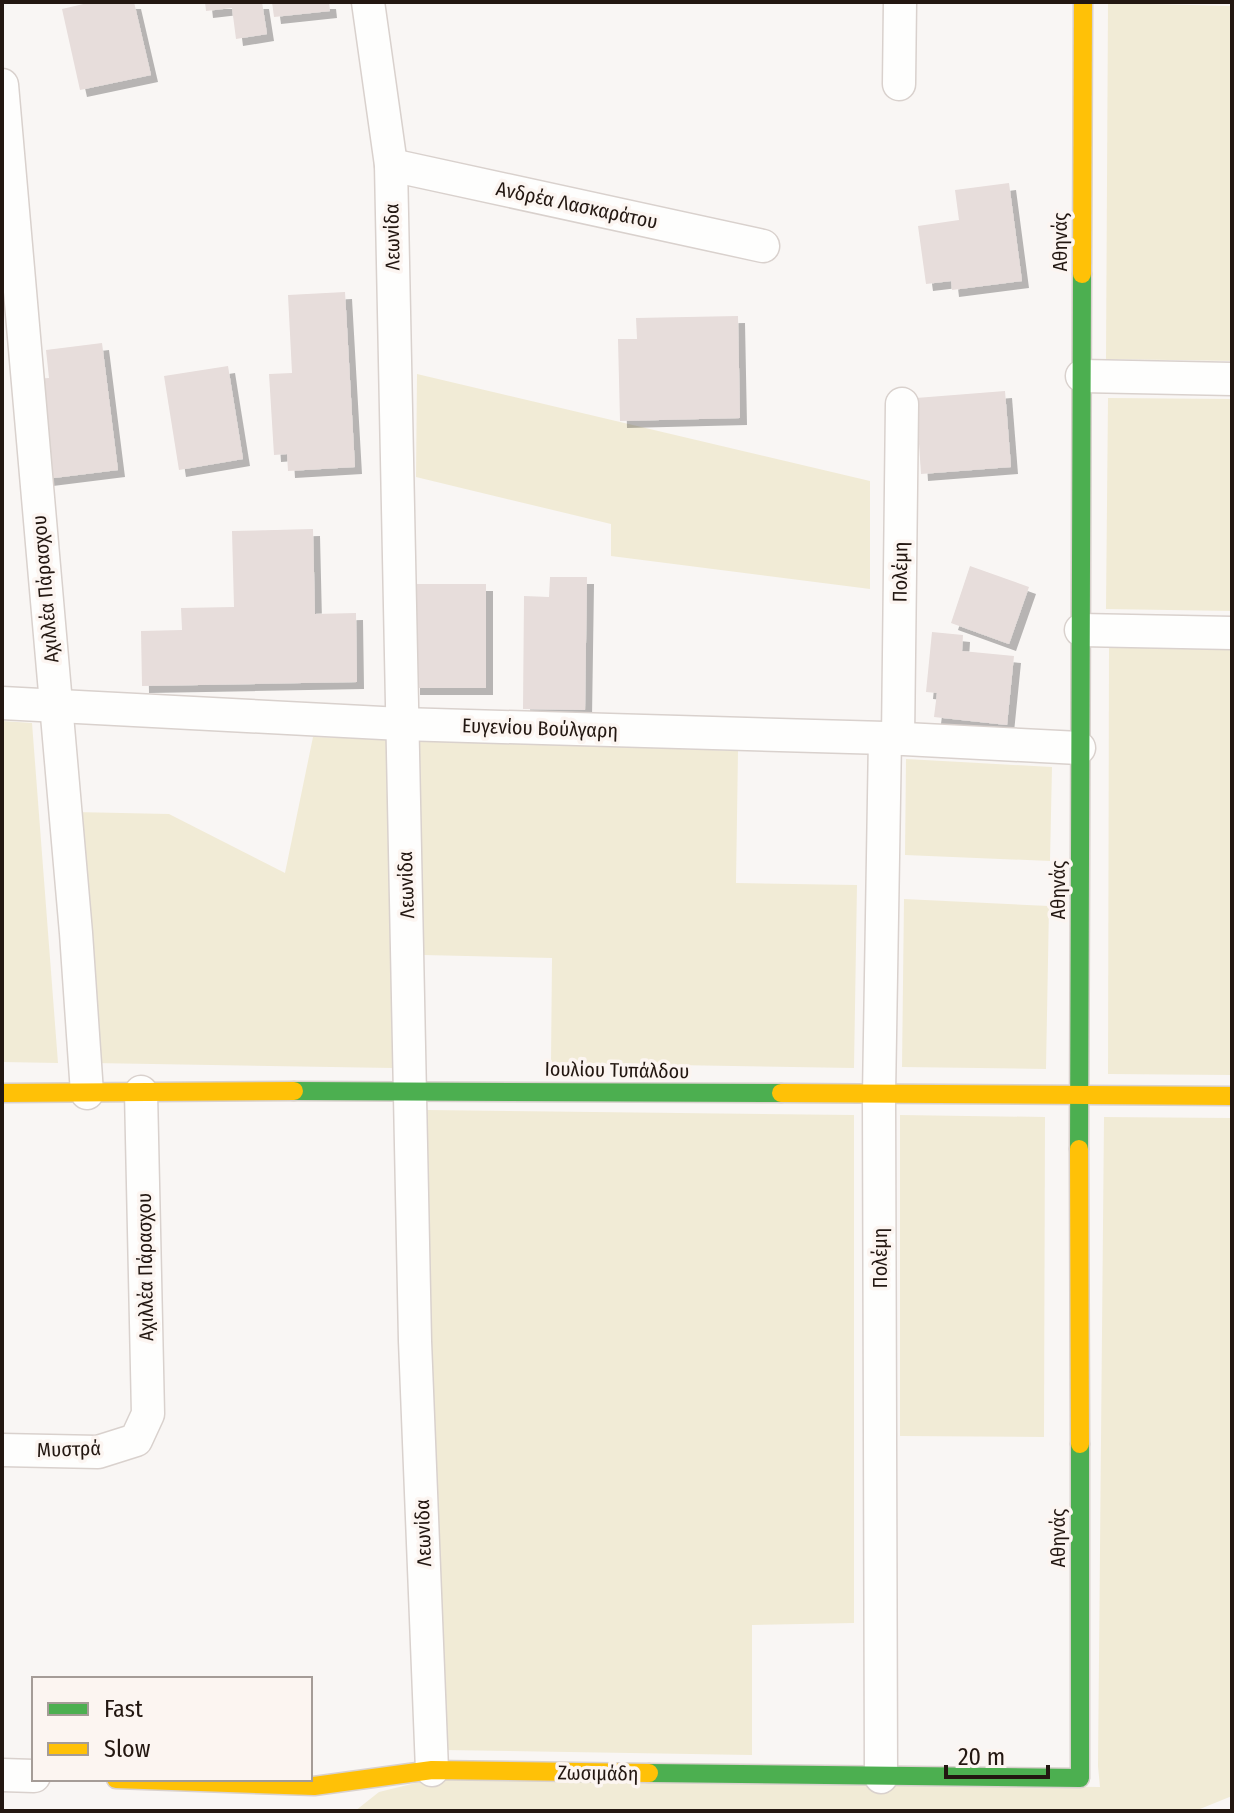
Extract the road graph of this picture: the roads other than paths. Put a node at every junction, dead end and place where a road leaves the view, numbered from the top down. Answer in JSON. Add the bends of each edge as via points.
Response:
{"nodes":[{"id":1,"x":368,"y":2,"type":"edge"},
{"id":2,"x":900,"y":2,"type":"edge"},
{"id":3,"x":1083,"y":2,"type":"edge"},
{"id":4,"x":899,"y":84,"type":"dead end"},
{"id":5,"x":2,"y":85,"type":"edge"},
{"id":6,"x":391,"y":165,"type":"junction"},
{"id":7,"x":763,"y":246,"type":"dead end"},
{"id":8,"x":1082,"y":376,"type":"junction"},
{"id":9,"x":1232,"y":379,"type":"edge"},
{"id":10,"x":902,"y":404,"type":"dead end"},
{"id":11,"x":16,"y":410,"type":"edge"},
{"id":12,"x":1081,"y":630,"type":"junction"},
{"id":13,"x":1232,"y":633,"type":"edge"},
{"id":14,"x":2,"y":703,"type":"edge"},
{"id":15,"x":55,"y":706,"type":"junction"},
{"id":16,"x":401,"y":724,"type":"junction"},
{"id":17,"x":891,"y":739,"type":"junction"},
{"id":18,"x":1079,"y":748,"type":"junction"},
{"id":19,"x":411,"y":1090,"type":"junction"},
{"id":20,"x":141,"y":1092,"type":"junction"},
{"id":21,"x":2,"y":1093,"type":"edge"},
{"id":22,"x":87,"y":1093,"type":"junction"},
{"id":23,"x":879,"y":1095,"type":"junction"},
{"id":24,"x":1080,"y":1096,"type":"junction"},
{"id":25,"x":1232,"y":1096,"type":"edge"},
{"id":26,"x":136,"y":1440,"type":"joint"},
{"id":27,"x":2,"y":1450,"type":"edge"},
{"id":28,"x":432,"y":1770,"type":"junction"},
{"id":29,"x":2,"y":1775,"type":"edge"},
{"id":30,"x":32,"y":1776,"type":"edge"},
{"id":31,"x":881,"y":1777,"type":"junction"},
{"id":32,"x":1080,"y":1778,"type":"joint"},
{"id":33,"x":137,"y":1781,"type":"edge"},
{"id":34,"x":313,"y":1798,"type":"edge"}],
"edges":[{"from":1,"to":6,"type":"street","name":"Λεωνίδα"},
{"from":2,"to":4,"type":"street"},
{"from":3,"to":8,"type":"street","name":"Αθηνάς"},
{"from":5,"to":11,"type":"street","name":"Αχιλλέα Πάρασχου"},
{"from":6,"to":7,"type":"street","name":"Ανδρέα Λασκαράτου"},
{"from":6,"to":16,"type":"street","name":"Λεωνίδα"},
{"from":8,"to":9,"type":"street"},
{"from":8,"to":12,"type":"street","name":"Αθηνάς"},
{"from":10,"to":17,"type":"street","name":"Πολέμη"},
{"from":11,"to":15,"type":"street","name":"Αχιλλέα Πάρασχου"},
{"from":12,"to":13,"type":"street"},
{"from":12,"to":18,"type":"street","name":"Αθηνάς"},
{"from":14,"to":15,"type":"street","name":"Ευγενίου Βούλγαρη"},
{"from":15,"to":16,"type":"street","name":"Ευγενίου Βούλγαρη"},
{"from":15,"to":22,"type":"street","name":"Αχιλλέα Πάρασχου"},
{"from":16,"to":17,"type":"street","name":"Ευγενίου Βούλγαρη"},
{"from":16,"to":19,"type":"street","name":"Λεωνίδα"},
{"from":17,"to":18,"type":"street","name":"Ευγενίου Βούλγαρη"},
{"from":17,"to":23,"type":"street","name":"Πολέμη"},
{"from":18,"to":24,"type":"street","name":"Αθηνάς"},
{"from":19,"to":20,"type":"street","name":"Ιουλίου Τυπάλδου"},
{"from":19,"to":23,"type":"street","name":"Ιουλίου Τυπάλδου"},
{"from":19,"to":28,"type":"street","name":"Λεωνίδα"},
{"from":20,"to":22,"type":"street","name":"Ιουλίου Τυπάλδου"},
{"from":20,"to":26,"type":"street","name":"Αχιλλέα Πάρασχου","via":[[148,1414]]},
{"from":21,"to":22,"type":"street","name":"Ιουλίου Τυπάλδου"},
{"from":23,"to":24,"type":"street","name":"Ιουλίου Τυπάλδου"},
{"from":23,"to":31,"type":"street","name":"Πολέμη"},
{"from":24,"to":25,"type":"street","name":"Ιουλίου Τυπάλδου"},
{"from":24,"to":32,"type":"street","name":"Αθηνάς"},
{"from":26,"to":27,"type":"street","name":"Μυστρά","via":[[98,1452]]},
{"from":28,"to":31,"type":"street","name":"Ζωσιμάδη"},
{"from":28,"to":34,"type":"street","name":"Ζωσιμάδη"},
{"from":29,"to":30,"type":"street"},
{"from":31,"to":32,"type":"street","name":"Ζωσιμάδη"},
{"from":33,"to":34,"type":"street","name":"Ζωσιμάδη"}]}
